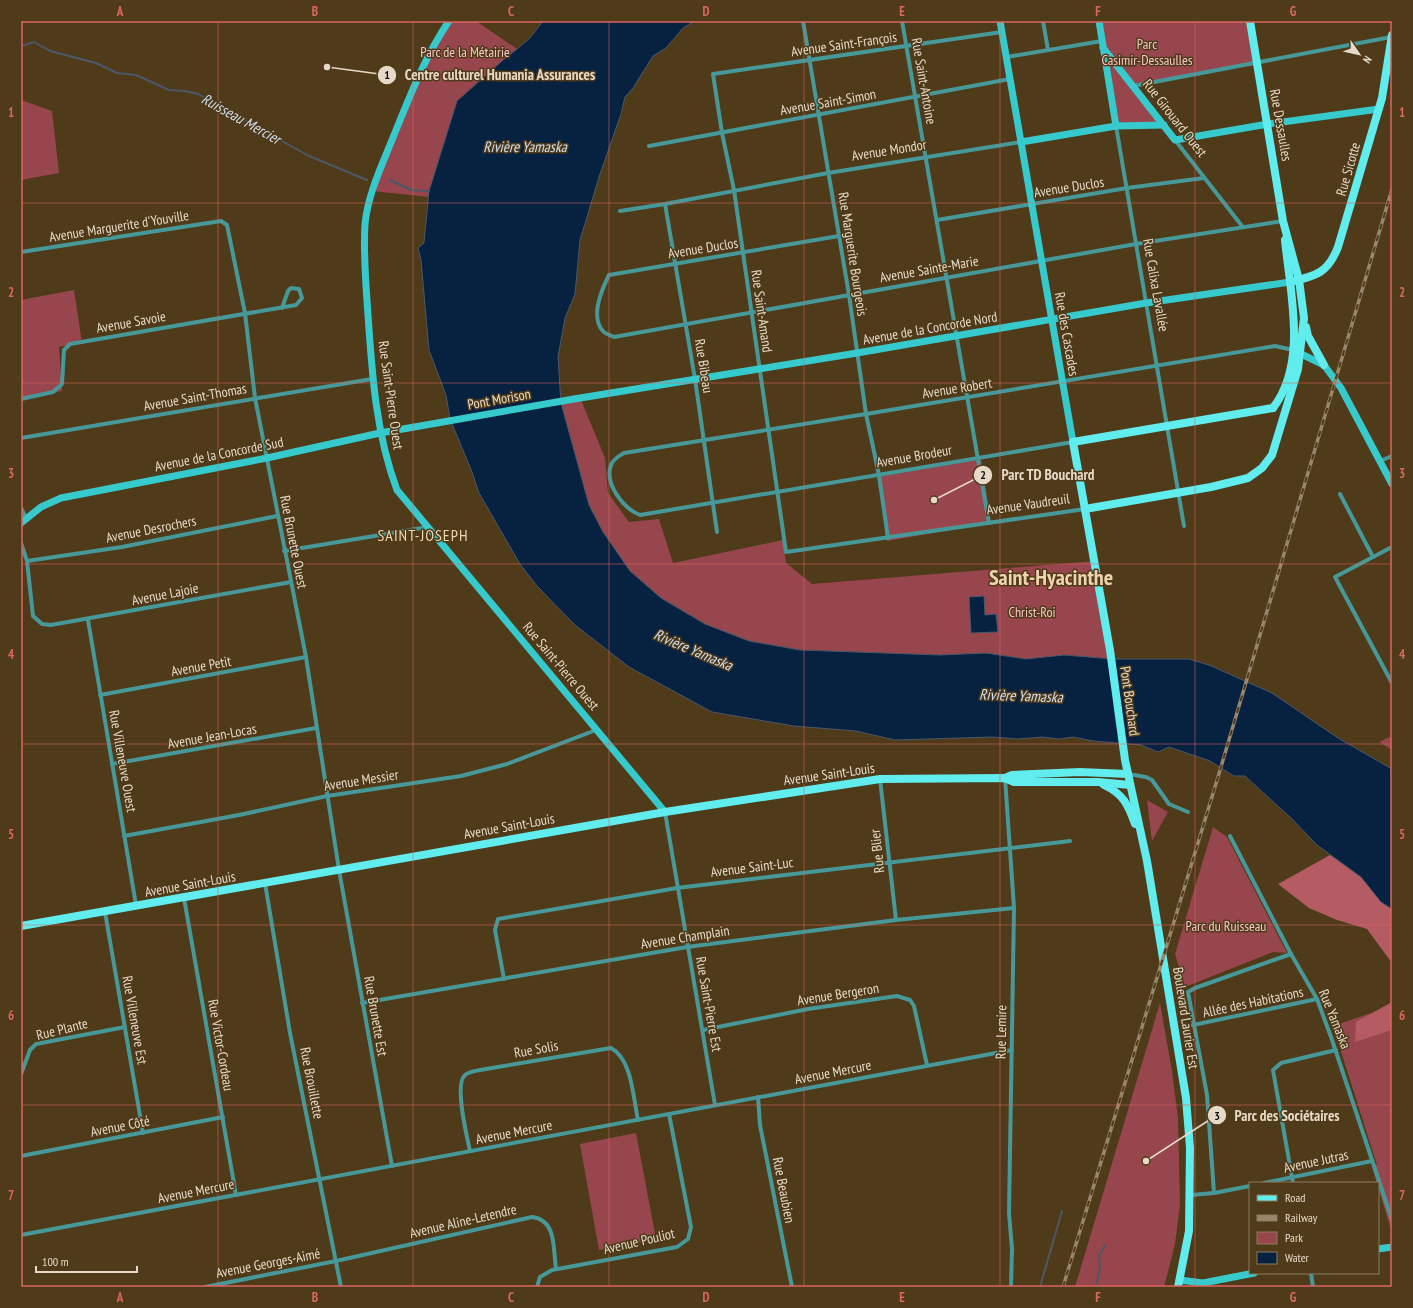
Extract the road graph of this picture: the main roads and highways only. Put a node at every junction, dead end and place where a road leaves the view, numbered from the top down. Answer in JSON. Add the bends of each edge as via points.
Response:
{"nodes":[{"id":1,"x":1250,"y":21,"type":"edge"},
{"id":2,"x":1392,"y":36,"type":"edge"},
{"id":3,"x":1285,"y":233,"type":"junction"},
{"id":4,"x":1299,"y":280,"type":"junction"},
{"id":5,"x":1290,"y":282,"type":"junction"},
{"id":6,"x":1304,"y":318,"type":"junction"},
{"id":7,"x":1297,"y":351,"type":"junction"},
{"id":8,"x":1324,"y":365,"type":"road end"},
{"id":9,"x":1273,"y":408,"type":"junction"},
{"id":10,"x":1282,"y":419,"type":"junction"},
{"id":11,"x":1073,"y":442,"type":"joint"},
{"id":12,"x":1085,"y":509,"type":"junction"},
{"id":13,"x":1110,"y":650,"type":"joint"},
{"id":14,"x":1125,"y":755,"type":"joint"},
{"id":15,"x":1128,"y":774,"type":"junction"},
{"id":16,"x":1005,"y":778,"type":"junction"},
{"id":17,"x":1098,"y":782,"type":"junction"},
{"id":18,"x":1130,"y":785,"type":"junction"},
{"id":19,"x":1147,"y":861,"type":"junction"},
{"id":20,"x":21,"y":926,"type":"edge"},
{"id":21,"x":1179,"y":1284,"type":"edge"}],
"edges":[{"from":1,"to":3,"type":"main road","name":"Rue Dessaulles"},
{"from":2,"to":4,"type":"main road","name":"Rue Sicotte","via":[[1386,81],[1379,108],[1333,260],[1329,266],[1314,276]]},
{"from":3,"to":4,"type":"main road","name":"Rue Dessaulles","via":[[1291,246]]},
{"from":3,"to":5,"type":"main road","name":"Rue Dessaulles"},
{"from":4,"to":5,"type":"main road","name":"Rue Sicotte"},
{"from":4,"to":6,"type":"main road","name":"Rue Dessaulles"},
{"from":5,"to":7,"type":"main road","name":"Rue Dessaulles"},
{"from":6,"to":7,"type":"main road","name":"Rue Dessaulles"},
{"from":6,"to":8,"type":"main road","via":[[1308,336]]},
{"from":7,"to":9,"type":"main road","name":"Rue Dessaulles","via":[[1280,398]]},
{"from":7,"to":10,"type":"main road","name":"Rue Dessaulles"},
{"from":9,"to":10,"type":"main road","via":[[1279,412]]},
{"from":9,"to":11,"type":"main road","name":"Avenue Brodeur"},
{"from":10,"to":12,"type":"main road","name":"Avenue Vaudreuil","via":[[1272,455],[1262,468],[1248,478]]},
{"from":11,"to":12,"type":"main road","name":"Rue des Cascades"},
{"from":12,"to":13,"type":"main road","name":"Rue des Cascades"},
{"from":13,"to":14,"type":"main road","name":"Pont Bouchard"},
{"from":14,"to":15,"type":"main road","name":"Boulevard Laurier Est"},
{"from":15,"to":16,"type":"main road","name":"Avenue Saint-Louis","via":[[1080,772],[1012,775]]},
{"from":15,"to":18,"type":"main road","name":"Boulevard Laurier Est"},
{"from":16,"to":17,"type":"main road","name":"Avenue Saint-Louis","via":[[1014,782]]},
{"from":16,"to":20,"type":"main road","name":"Avenue Saint-Louis","via":[[880,780],[665,812]]},
{"from":17,"to":18,"type":"main road","name":"Avenue Saint-Louis"},
{"from":17,"to":19,"type":"main road","via":[[1114,790],[1128,804]]},
{"from":18,"to":19,"type":"main road","name":"Boulevard Laurier Est"},
{"from":19,"to":21,"type":"main road","name":"Boulevard Laurier Est","via":[[1186,1098],[1190,1148],[1189,1231]]}]}
